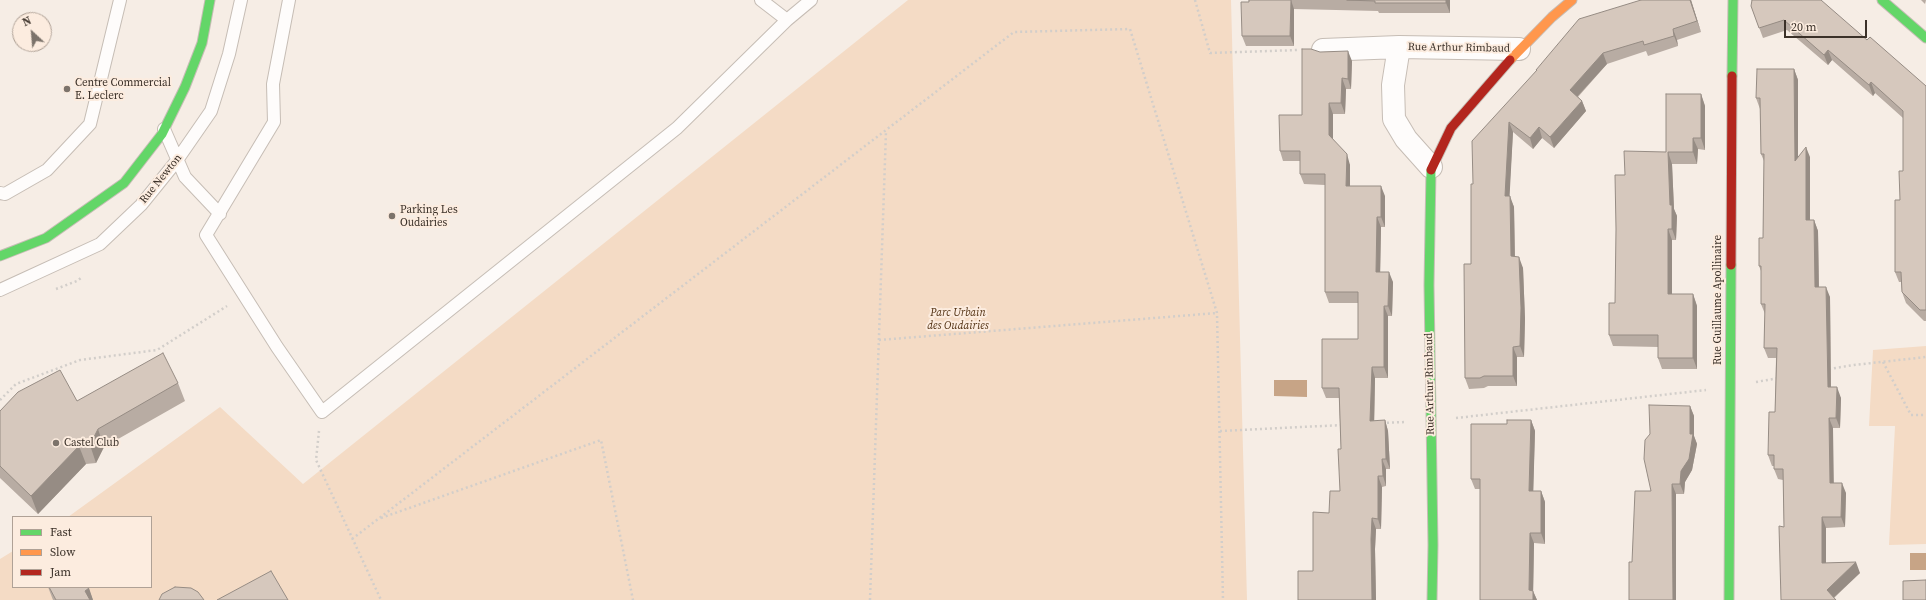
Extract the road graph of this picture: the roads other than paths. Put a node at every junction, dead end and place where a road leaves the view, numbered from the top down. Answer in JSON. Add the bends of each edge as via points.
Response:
{"nodes":[{"id":1,"x":120,"y":0,"type":"edge"},
{"id":2,"x":210,"y":0,"type":"edge"},
{"id":3,"x":241,"y":0,"type":"edge"},
{"id":4,"x":289,"y":0,"type":"edge"},
{"id":5,"x":761,"y":0,"type":"edge"},
{"id":6,"x":811,"y":0,"type":"edge"},
{"id":7,"x":1572,"y":0,"type":"edge"},
{"id":8,"x":1733,"y":0,"type":"edge"},
{"id":9,"x":1882,"y":0,"type":"edge"},
{"id":10,"x":787,"y":20,"type":"junction"},
{"id":11,"x":1926,"y":38,"type":"edge"},
{"id":12,"x":1399,"y":47,"type":"junction"},
{"id":13,"x":1519,"y":49,"type":"junction"},
{"id":14,"x":1323,"y":50,"type":"edge"},
{"id":15,"x":164,"y":129,"type":"junction"},
{"id":16,"x":178,"y":159,"type":"junction"},
{"id":17,"x":1431,"y":167,"type":"junction"},
{"id":18,"x":0,"y":193,"type":"edge"},
{"id":19,"x":220,"y":214,"type":"junction"},
{"id":20,"x":0,"y":256,"type":"edge"},
{"id":21,"x":0,"y":290,"type":"edge"},
{"id":22,"x":1432,"y":600,"type":"edge"},
{"id":23,"x":1729,"y":600,"type":"edge"}],
"edges":[{"from":1,"to":18,"type":"lane","via":[[90,124],[47,170],[5,194]]},
{"from":2,"to":15,"type":"street","via":[[202,43],[185,87]]},
{"from":3,"to":16,"type":"lane","name":"Rue Newton","via":[[229,54],[211,111]]},
{"from":4,"to":19,"type":"lane","via":[[273,84],[274,122]]},
{"from":5,"to":10,"type":"lane"},
{"from":6,"to":10,"type":"lane"},
{"from":7,"to":13,"type":"street","name":"Rue Arthur Rimbaud"},
{"from":8,"to":23,"type":"street","name":"Rue Guillaume Apollinaire"},
{"from":9,"to":11,"type":"street"},
{"from":10,"to":19,"type":"lane","via":[[677,128],[322,412],[243,296],[206,236]]},
{"from":12,"to":13,"type":"street","name":"Rue Arthur Rimbaud"},
{"from":12,"to":14,"type":"street","name":"Rue Arthur Rimbaud"},
{"from":12,"to":17,"type":"street","name":"Rue Arthur Rimbaud","via":[[1393,85],[1394,120],[1406,139]]},
{"from":13,"to":17,"type":"street","name":"Rue Arthur Rimbaud","via":[[1451,128]]},
{"from":15,"to":16,"type":"lane"},
{"from":15,"to":20,"type":"street","via":[[124,183],[46,238]]},
{"from":16,"to":19,"type":"lane","via":[[186,177]]},
{"from":16,"to":21,"type":"lane","name":"Rue Newton","via":[[141,204],[100,244]]},
{"from":17,"to":22,"type":"street","name":"Rue Arthur Rimbaud","via":[[1429,285]]}]}
